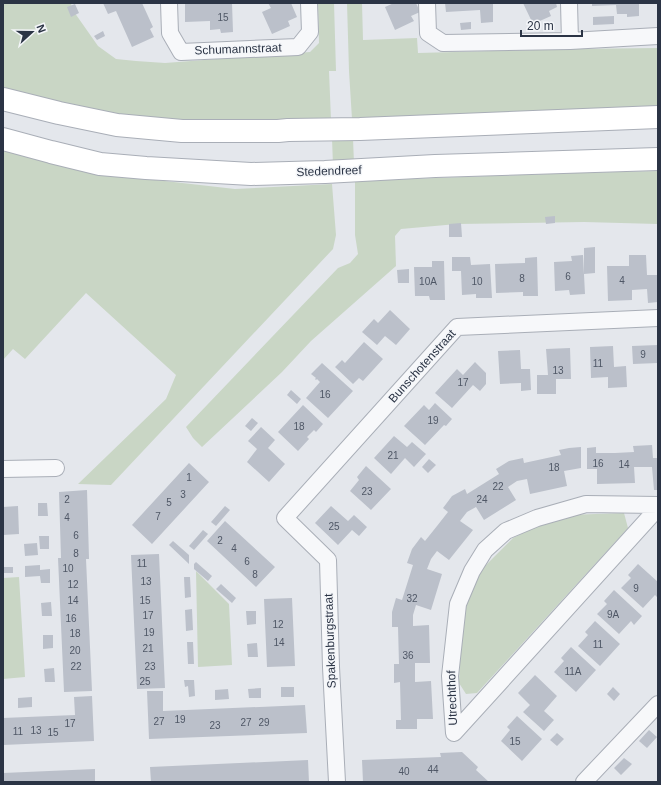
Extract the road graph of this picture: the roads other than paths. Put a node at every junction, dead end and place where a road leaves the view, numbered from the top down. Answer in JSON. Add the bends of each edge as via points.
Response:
{"nodes":[{"id":1,"x":168,"y":3,"type":"edge"},
{"id":2,"x":309,"y":3,"type":"edge"},
{"id":3,"x":427,"y":3,"type":"edge"},
{"id":4,"x":569,"y":3,"type":"edge"},
{"id":5,"x":658,"y":36,"type":"edge"},
{"id":6,"x":570,"y":41,"type":"junction"},
{"id":7,"x":3,"y":99,"type":"edge"},
{"id":8,"x":658,"y":117,"type":"edge"},
{"id":9,"x":3,"y":139,"type":"edge"},
{"id":10,"x":658,"y":159,"type":"edge"},
{"id":11,"x":658,"y":318,"type":"edge"},
{"id":12,"x":56,"y":468,"type":"dead end"},
{"id":13,"x":3,"y":469,"type":"edge"},
{"id":14,"x":658,"y":505,"type":"edge"},
{"id":15,"x":658,"y":508,"type":"edge"},
{"id":16,"x":285,"y":518,"type":"joint"},
{"id":17,"x":658,"y":704,"type":"edge"},
{"id":18,"x":336,"y":782,"type":"edge"},
{"id":19,"x":584,"y":782,"type":"edge"}],
"edges":[{"from":1,"to":2,"type":"street","name":"Schumannstraat","via":[[170,33],[181,52],[298,47],[310,32]]},
{"from":3,"to":6,"type":"street","via":[[428,33],[442,43]]},
{"from":4,"to":6,"type":"street"},
{"from":5,"to":6,"type":"street"},
{"from":7,"to":8,"type":"main road","via":[[118,125],[182,131],[360,129]]},
{"from":9,"to":10,"type":"main road","name":"Stedendreef","via":[[100,164],[251,174]]},
{"from":11,"to":16,"type":"street","name":"Bunschotenstraat","via":[[457,327]]},
{"from":12,"to":13,"type":"street"},
{"from":14,"to":15,"type":"street","name":"Utrechthof","via":[[586,504],[537,518],[506,531],[485,550],[472,571],[458,604],[450,676],[454,733]]},
{"from":16,"to":18,"type":"street","name":"Spakenburgstraat","via":[[328,560]]},
{"from":17,"to":19,"type":"street"}]}
